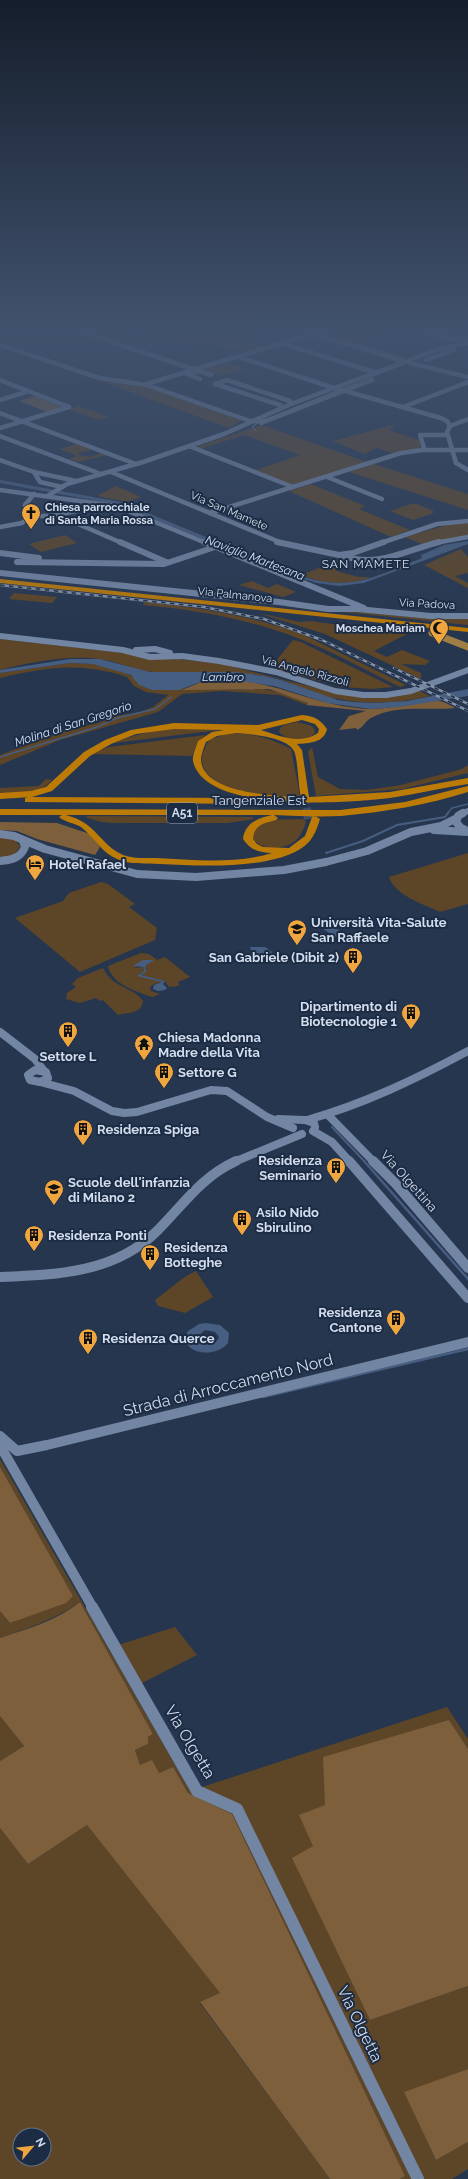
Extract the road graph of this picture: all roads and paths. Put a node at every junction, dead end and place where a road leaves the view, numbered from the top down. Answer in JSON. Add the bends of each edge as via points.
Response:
{"nodes":[{"id":1,"x":53,"y":433,"type":"edge"},
{"id":2,"x":229,"y":433,"type":"edge"},
{"id":3,"x":224,"y":434,"type":"joint"},
{"id":4,"x":447,"y":435,"type":"joint"},
{"id":5,"x":0,"y":436,"type":"edge"},
{"id":6,"x":414,"y":439,"type":"dead end"},
{"id":7,"x":421,"y":439,"type":"junction"},
{"id":8,"x":189,"y":446,"type":"junction"},
{"id":9,"x":424,"y":448,"type":"dead end"},
{"id":10,"x":452,"y":450,"type":"junction"},
{"id":11,"x":468,"y":450,"type":"edge"},
{"id":12,"x":0,"y":460,"type":"edge"},
{"id":13,"x":136,"y":464,"type":"junction"},
{"id":14,"x":468,"y":470,"type":"edge"},
{"id":15,"x":34,"y":472,"type":"junction"},
{"id":16,"x":111,"y":472,"type":"junction"},
{"id":17,"x":102,"y":474,"type":"junction"},
{"id":18,"x":327,"y":477,"type":"junction"},
{"id":19,"x":78,"y":481,"type":"junction"},
{"id":20,"x":61,"y":487,"type":"junction"},
{"id":21,"x":293,"y":487,"type":"junction"},
{"id":22,"x":0,"y":490,"type":"edge"},
{"id":23,"x":34,"y":494,"type":"junction"},
{"id":24,"x":49,"y":495,"type":"junction"},
{"id":25,"x":382,"y":499,"type":"dead end"},
{"id":26,"x":94,"y":505,"type":"junction"},
{"id":27,"x":210,"y":513,"type":"junction"},
{"id":28,"x":57,"y":515,"type":"junction"},
{"id":29,"x":30,"y":516,"type":"junction"},
{"id":30,"x":468,"y":521,"type":"edge"},
{"id":31,"x":0,"y":527,"type":"edge"},
{"id":32,"x":468,"y":537,"type":"edge"},
{"id":33,"x":215,"y":547,"type":"junction"},
{"id":34,"x":0,"y":553,"type":"edge"},
{"id":35,"x":344,"y":555,"type":"junction"},
{"id":36,"x":44,"y":558,"type":"dead end"},
{"id":37,"x":17,"y":562,"type":"dead end"},
{"id":38,"x":168,"y":563,"type":"junction"},
{"id":39,"x":0,"y":573,"type":"edge"},
{"id":40,"x":0,"y":579,"type":"edge"},
{"id":41,"x":312,"y":586,"type":"junction"},
{"id":42,"x":320,"y":586,"type":"dead end"},
{"id":43,"x":339,"y":598,"type":"junction"},
{"id":44,"x":346,"y":606,"type":"junction"},
{"id":45,"x":357,"y":607,"type":"junction"},
{"id":46,"x":301,"y":613,"type":"junction"},
{"id":47,"x":468,"y":616,"type":"edge"},
{"id":48,"x":423,"y":625,"type":"junction"},
{"id":49,"x":468,"y":627,"type":"edge"},
{"id":50,"x":468,"y":630,"type":"edge"},
{"id":51,"x":432,"y":633,"type":"joint"},
{"id":52,"x":468,"y":634,"type":"edge"},
{"id":53,"x":0,"y":636,"type":"edge"},
{"id":54,"x":468,"y":647,"type":"edge"},
{"id":55,"x":148,"y":649,"type":"junction"},
{"id":56,"x":123,"y":650,"type":"junction"},
{"id":57,"x":161,"y":651,"type":"junction"},
{"id":58,"x":145,"y":655,"type":"junction"},
{"id":59,"x":158,"y":656,"type":"junction"},
{"id":60,"x":182,"y":656,"type":"junction"},
{"id":61,"x":468,"y":670,"type":"edge"},
{"id":62,"x":274,"y":724,"type":"junction"},
{"id":63,"x":275,"y":736,"type":"junction"},
{"id":64,"x":310,"y":740,"type":"junction"},
{"id":65,"x":288,"y":741,"type":"junction"},
{"id":66,"x":468,"y":775,"type":"edge"},
{"id":67,"x":468,"y":781,"type":"edge"},
{"id":68,"x":468,"y":789,"type":"edge"},
{"id":69,"x":411,"y":792,"type":"junction"},
{"id":70,"x":468,"y":792,"type":"edge"},
{"id":71,"x":0,"y":796,"type":"edge"},
{"id":72,"x":308,"y":797,"type":"junction"},
{"id":73,"x":442,"y":797,"type":"junction"},
{"id":74,"x":0,"y":800,"type":"edge"},
{"id":75,"x":468,"y":811,"type":"edge"},
{"id":76,"x":0,"y":812,"type":"edge"},
{"id":77,"x":16,"y":812,"type":"junction"},
{"id":78,"x":347,"y":812,"type":"junction"},
{"id":79,"x":456,"y":818,"type":"junction"},
{"id":80,"x":429,"y":830,"type":"junction"},
{"id":81,"x":468,"y":832,"type":"edge"},
{"id":82,"x":0,"y":834,"type":"edge"},
{"id":83,"x":23,"y":841,"type":"junction"},
{"id":84,"x":23,"y":852,"type":"junction"},
{"id":85,"x":58,"y":852,"type":"junction"},
{"id":86,"x":0,"y":861,"type":"edge"},
{"id":87,"x":0,"y":1032,"type":"edge"},
{"id":88,"x":468,"y":1051,"type":"edge"},
{"id":89,"x":38,"y":1062,"type":"junction"},
{"id":90,"x":33,"y":1071,"type":"junction"},
{"id":91,"x":46,"y":1079,"type":"junction"},
{"id":92,"x":264,"y":1115,"type":"junction"},
{"id":93,"x":328,"y":1115,"type":"junction"},
{"id":94,"x":303,"y":1120,"type":"junction"},
{"id":95,"x":293,"y":1129,"type":"junction"},
{"id":96,"x":314,"y":1129,"type":"junction"},
{"id":97,"x":302,"y":1134,"type":"junction"},
{"id":98,"x":283,"y":1142,"type":"junction"},
{"id":99,"x":468,"y":1268,"type":"edge"},
{"id":100,"x":0,"y":1277,"type":"edge"},
{"id":101,"x":468,"y":1298,"type":"edge"},
{"id":102,"x":468,"y":1342,"type":"edge"},
{"id":103,"x":4,"y":1440,"type":"edge"},
{"id":104,"x":418,"y":2179,"type":"edge"}],
"edges":[{"from":1,"to":13,"type":"street"},
{"from":2,"to":3,"type":"street"},
{"from":3,"to":8,"type":"street"},
{"from":4,"to":7,"type":"street","via":[[420,435]]},
{"from":4,"to":10,"type":"street"},
{"from":5,"to":17,"type":"street"},
{"from":6,"to":7,"type":"street"},
{"from":7,"to":9,"type":"street"},
{"from":8,"to":13,"type":"street"},
{"from":8,"to":21,"type":"street"},
{"from":10,"to":11,"type":"street"},
{"from":10,"to":14,"type":"street","via":[[457,464]]},
{"from":10,"to":18,"type":"street","via":[[402,452]]},
{"from":12,"to":15,"type":"street"},
{"from":13,"to":16,"type":"street"},
{"from":15,"to":19,"type":"street"},
{"from":15,"to":20,"type":"street","via":[[40,482]]},
{"from":16,"to":17,"type":"street"},
{"from":16,"to":27,"type":"street","name":"Via San Mamete"},
{"from":17,"to":19,"type":"street"},
{"from":18,"to":21,"type":"street"},
{"from":18,"to":25,"type":"street"},
{"from":19,"to":20,"type":"street"},
{"from":20,"to":24,"type":"street"},
{"from":21,"to":27,"type":"street"},
{"from":22,"to":23,"type":"street"},
{"from":23,"to":24,"type":"street"},
{"from":23,"to":29,"type":"street","via":[[25,505]]},
{"from":24,"to":26,"type":"street"},
{"from":26,"to":28,"type":"street"},
{"from":26,"to":33,"type":"street","name":"Via Padova","via":[[107,504]]},
{"from":27,"to":35,"type":"street","name":"Via San Mamete","via":[[277,542]]},
{"from":28,"to":29,"type":"street"},
{"from":28,"to":38,"type":"street"},
{"from":29,"to":31,"type":"street","via":[[20,524]]},
{"from":30,"to":35,"type":"street","name":"Via San Mamete","via":[[437,524]]},
{"from":32,"to":35,"type":"street","name":"Via San Mamete","via":[[427,545],[380,560],[363,561]]},
{"from":33,"to":38,"type":"street"},
{"from":33,"to":41,"type":"street","name":"Via Padova"},
{"from":34,"to":36,"type":"street"},
{"from":37,"to":38,"type":"street"},
{"from":39,"to":44,"type":"street","name":"Via Palmanova","via":[[321,608]]},
{"from":40,"to":46,"type":"highway","name":"Via Palmanova"},
{"from":40,"to":49,"type":"highway","name":"Via Palmanova"},
{"from":41,"to":42,"type":"street"},
{"from":41,"to":43,"type":"street","name":"Via Padova"},
{"from":43,"to":44,"type":"street","name":"Via Padova"},
{"from":43,"to":45,"type":"street","name":"Via Padova"},
{"from":44,"to":45,"type":"street","name":"Via Palmanova"},
{"from":45,"to":47,"type":"street","name":"Via Padova","via":[[431,616]]},
{"from":46,"to":48,"type":"highway","name":"Via Palmanova"},
{"from":46,"to":51,"type":"highway"},
{"from":48,"to":50,"type":"highway","name":"Via Palmanova"},
{"from":48,"to":52,"type":"highway"},
{"from":51,"to":54,"type":"main road"},
{"from":53,"to":56,"type":"street","name":"Via Angelo Rizzoli"},
{"from":55,"to":56,"type":"street","name":"Via Angelo Rizzoli"},
{"from":55,"to":57,"type":"street","name":"Via Angelo Rizzoli"},
{"from":55,"to":58,"type":"street","via":[[144,652]]},
{"from":56,"to":58,"type":"street","name":"Via Angelo Rizzoli"},
{"from":57,"to":59,"type":"street","via":[[162,654]]},
{"from":57,"to":60,"type":"street","name":"Via Angelo Rizzoli"},
{"from":58,"to":59,"type":"street","name":"Via Angelo Rizzoli"},
{"from":59,"to":60,"type":"street","name":"Via Angelo Rizzoli"},
{"from":60,"to":61,"type":"street","name":"Via Angelo Rizzoli","via":[[260,669],[329,689],[363,695],[411,691]]},
{"from":62,"to":63,"type":"highway","via":[[271,730]]},
{"from":62,"to":64,"type":"highway","via":[[291,718],[315,721],[322,726],[323,732]]},
{"from":62,"to":71,"type":"highway","via":[[251,728],[172,726],[134,732],[108,742],[88,754],[49,789],[32,794]]},
{"from":63,"to":65,"type":"highway"},
{"from":63,"to":72,"type":"highway","via":[[246,730],[214,734],[201,743],[196,761],[197,768],[216,786],[232,792],[256,796]]},
{"from":64,"to":65,"type":"highway"},
{"from":64,"to":72,"type":"highway","via":[[303,751]]},
{"from":65,"to":72,"type":"highway","via":[[298,750]]},
{"from":66,"to":69,"type":"highway","number":"A51"},
{"from":67,"to":69,"type":"highway","name":"Tangenziale Est","number":"A51"},
{"from":68,"to":73,"type":"highway","name":"Tangenziale Est","number":"A51"},
{"from":69,"to":72,"type":"highway","name":"Tangenziale Est","number":"A51","via":[[367,798]]},
{"from":70,"to":73,"type":"highway"},
{"from":72,"to":74,"type":"highway","name":"Tangenziale Est","number":"A51"},
{"from":73,"to":78,"type":"highway","name":"Tangenziale Est","number":"A51","via":[[394,807]]},
{"from":75,"to":79,"type":"street"},
{"from":76,"to":77,"type":"highway","name":"Tangenziale Est","number":"A51"},
{"from":77,"to":78,"type":"highway","name":"Tangenziale Est","number":"A51"},
{"from":77,"to":78,"type":"highway","via":[[78,820],[115,856],[137,860],[226,862],[269,857],[288,851],[312,833],[312,819],[306,833],[297,842],[286,847],[263,850],[253,846],[248,840],[251,828],[261,821]]},
{"from":79,"to":80,"type":"street"},
{"from":79,"to":81,"type":"street","via":[[458,826]]},
{"from":80,"to":81,"type":"street"},
{"from":80,"to":85,"type":"street","via":[[411,832],[367,851],[296,869],[229,875],[144,875]]},
{"from":82,"to":83,"type":"street"},
{"from":83,"to":84,"type":"street"},
{"from":83,"to":85,"type":"street"},
{"from":84,"to":85,"type":"street"},
{"from":84,"to":86,"type":"street","via":[[15,858]]},
{"from":87,"to":89,"type":"street"},
{"from":88,"to":93,"type":"street","via":[[401,1085]]},
{"from":89,"to":90,"type":"street","via":[[37,1068]]},
{"from":89,"to":91,"type":"street"},
{"from":90,"to":91,"type":"street"},
{"from":90,"to":91,"type":"street","via":[[28,1075],[29,1079]]},
{"from":91,"to":92,"type":"street","via":[[106,1109],[124,1114],[220,1089]]},
{"from":92,"to":94,"type":"street","via":[[284,1120]]},
{"from":92,"to":95,"type":"street"},
{"from":93,"to":94,"type":"street"},
{"from":93,"to":96,"type":"street"},
{"from":93,"to":99,"type":"street","name":"Via Olgettina","via":[[396,1184]]},
{"from":94,"to":95,"type":"street","via":[[294,1123]]},
{"from":94,"to":96,"type":"street","via":[[314,1123]]},
{"from":95,"to":97,"type":"street"},
{"from":95,"to":98,"type":"street"},
{"from":96,"to":97,"type":"street"},
{"from":96,"to":101,"type":"street","via":[[332,1142]]},
{"from":97,"to":98,"type":"street"},
{"from":98,"to":100,"type":"street","via":[[211,1175],[153,1235],[122,1256],[77,1271],[52,1275]]},
{"from":102,"to":103,"type":"street","name":"Strada di Arroccamento Nord","via":[[47,1445],[17,1451]]},
{"from":103,"to":104,"type":"street","name":"Via Olgetta","via":[[2,1449],[197,1791],[237,1809]]}]}
